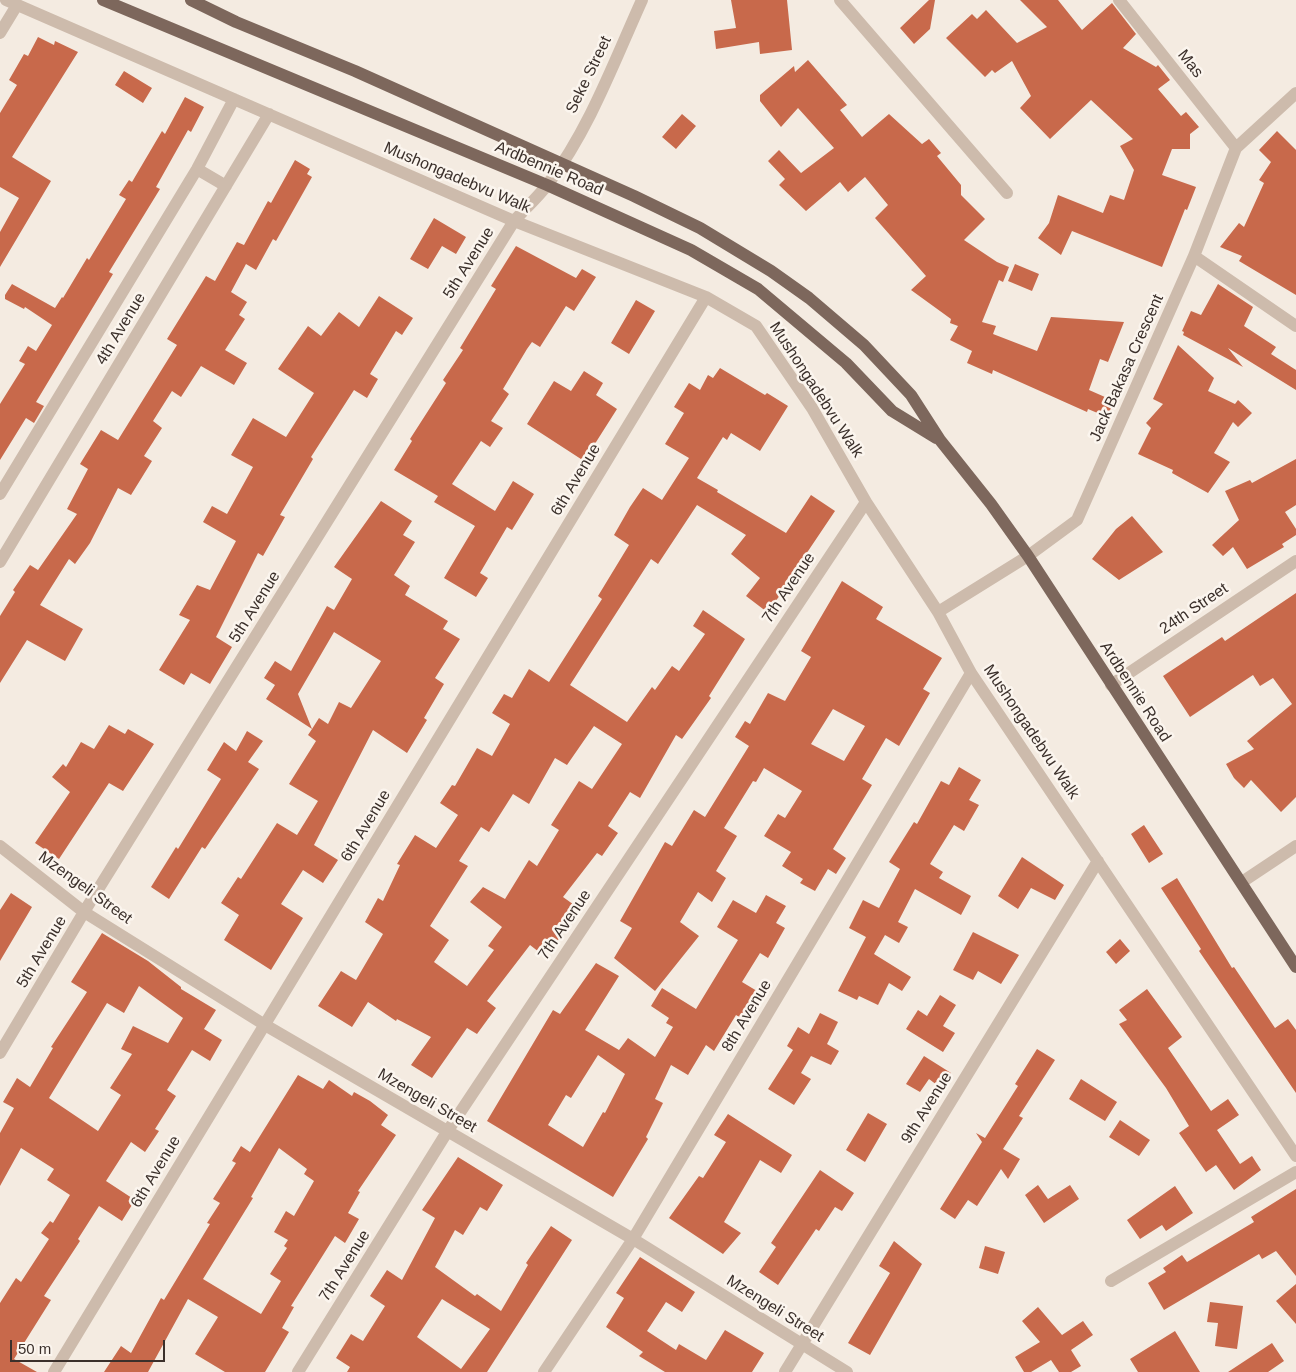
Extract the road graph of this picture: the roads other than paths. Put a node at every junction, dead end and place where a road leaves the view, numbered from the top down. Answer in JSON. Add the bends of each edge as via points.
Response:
{"nodes":[{"id":1,"x":104,"y":0,"type":"edge"},
{"id":2,"x":191,"y":0,"type":"edge"},
{"id":3,"x":642,"y":0,"type":"edge"},
{"id":4,"x":840,"y":0,"type":"edge"},
{"id":5,"x":1119,"y":0,"type":"edge"},
{"id":6,"x":11,"y":3,"type":"edge"},
{"id":7,"x":0,"y":33,"type":"edge"},
{"id":8,"x":1296,"y":93,"type":"edge"},
{"id":9,"x":234,"y":99,"type":"junction"},
{"id":10,"x":269,"y":114,"type":"junction"},
{"id":11,"x":1236,"y":148,"type":"junction"},
{"id":12,"x":562,"y":163,"type":"junction"},
{"id":13,"x":197,"y":169,"type":"junction"},
{"id":14,"x":547,"y":185,"type":"junction"},
{"id":15,"x":226,"y":186,"type":"junction"},
{"id":16,"x":1007,"y":193,"type":"dead end"},
{"id":17,"x":514,"y":221,"type":"junction"},
{"id":18,"x":1194,"y":256,"type":"junction"},
{"id":19,"x":706,"y":297,"type":"junction"},
{"id":20,"x":1296,"y":326,"type":"edge"},
{"id":21,"x":940,"y":440,"type":"junction"},
{"id":22,"x":0,"y":494,"type":"edge"},
{"id":23,"x":866,"y":502,"type":"junction"},
{"id":24,"x":1028,"y":556,"type":"junction"},
{"id":25,"x":1296,"y":561,"type":"edge"},
{"id":26,"x":0,"y":562,"type":"edge"},
{"id":27,"x":938,"y":612,"type":"junction"},
{"id":28,"x":971,"y":673,"type":"junction"},
{"id":29,"x":1111,"y":685,"type":"junction"},
{"id":30,"x":0,"y":846,"type":"edge"},
{"id":31,"x":1296,"y":846,"type":"edge"},
{"id":32,"x":1098,"y":861,"type":"junction"},
{"id":33,"x":1242,"y":882,"type":"junction"},
{"id":34,"x":84,"y":912,"type":"junction"},
{"id":35,"x":1296,"y":967,"type":"edge"},
{"id":36,"x":264,"y":1025,"type":"junction"},
{"id":37,"x":0,"y":1053,"type":"edge"},
{"id":38,"x":447,"y":1132,"type":"junction"},
{"id":39,"x":1296,"y":1156,"type":"edge"},
{"id":40,"x":1296,"y":1172,"type":"edge"},
{"id":41,"x":633,"y":1239,"type":"junction"},
{"id":42,"x":1111,"y":1281,"type":"dead end"},
{"id":43,"x":801,"y":1345,"type":"junction"},
{"id":44,"x":54,"y":1372,"type":"edge"},
{"id":45,"x":298,"y":1372,"type":"edge"},
{"id":46,"x":544,"y":1372,"type":"edge"},
{"id":47,"x":785,"y":1372,"type":"edge"},
{"id":48,"x":846,"y":1372,"type":"edge"}],
"edges":[{"from":1,"to":14,"type":"main road","name":"Ardbennie Road"},
{"from":2,"to":12,"type":"main road","name":"Ardbennie Road"},
{"from":3,"to":12,"type":"street","name":"Seke Street","via":[[586,120]]},
{"from":4,"to":16,"type":"street"},
{"from":5,"to":11,"type":"street","name":"Mas"},
{"from":6,"to":7,"type":"street"},
{"from":6,"to":9,"type":"street","name":"Mushongadebvu Walk"},
{"from":8,"to":11,"type":"street","name":"Jack Bakasa Crescent"},
{"from":9,"to":10,"type":"street","name":"Mushongadebvu Walk"},
{"from":9,"to":13,"type":"street","name":"4th Avenue"},
{"from":10,"to":15,"type":"street","name":"4th Avenue"},
{"from":10,"to":17,"type":"street","name":"Mushongadebvu Walk"},
{"from":11,"to":18,"type":"street","name":"Jack Bakasa Crescent"},
{"from":12,"to":14,"type":"street","name":"Seke Street"},
{"from":12,"to":21,"type":"main road","name":"Ardbennie Road","via":[[700,228],[742,252],[808,298],[864,346],[911,395]]},
{"from":13,"to":15,"type":"street"},
{"from":13,"to":22,"type":"street","name":"4th Avenue"},
{"from":14,"to":17,"type":"street","name":"5th Avenue"},
{"from":14,"to":21,"type":"main road","name":"Ardbennie Road","via":[[690,250],[758,289],[846,363],[892,411]]},
{"from":15,"to":26,"type":"street","name":"4th Avenue"},
{"from":17,"to":19,"type":"street","name":"Mushongadebvu Walk"},
{"from":17,"to":34,"type":"street","name":"5th Avenue"},
{"from":18,"to":20,"type":"street"},
{"from":18,"to":24,"type":"street","name":"Jack Bakasa Crescent","via":[[1077,520]]},
{"from":19,"to":23,"type":"street","name":"Mushongadebvu Walk","via":[[756,326],[812,408]]},
{"from":19,"to":36,"type":"street","name":"6th Avenue"},
{"from":21,"to":24,"type":"main road","name":"Ardbennie Road"},
{"from":23,"to":27,"type":"street","name":"Mushongadebvu Walk"},
{"from":23,"to":38,"type":"street","name":"7th Avenue"},
{"from":24,"to":27,"type":"street","name":"Jack Bakasa Crescent"},
{"from":24,"to":29,"type":"main road","name":"Ardbennie Road"},
{"from":25,"to":29,"type":"street","name":"24th Street"},
{"from":27,"to":28,"type":"street","name":"Mushongadebvu Walk"},
{"from":28,"to":32,"type":"street","name":"Mushongadebvu Walk"},
{"from":28,"to":41,"type":"street","name":"8th Avenue"},
{"from":29,"to":33,"type":"main road","name":"Ardbennie Road"},
{"from":30,"to":34,"type":"street","name":"Mzengeli Street"},
{"from":31,"to":33,"type":"street"},
{"from":32,"to":39,"type":"street","name":"Mushongadebvu Walk"},
{"from":32,"to":43,"type":"street","name":"9th Avenue"},
{"from":33,"to":35,"type":"main road","name":"Ardbennie Road"},
{"from":34,"to":36,"type":"street","name":"Mzengeli Street"},
{"from":34,"to":37,"type":"street","name":"5th Avenue"},
{"from":36,"to":38,"type":"street","name":"Mzengeli Street"},
{"from":36,"to":44,"type":"street","name":"6th Avenue"},
{"from":38,"to":41,"type":"street","name":"Mzengeli Street"},
{"from":38,"to":45,"type":"street","name":"7th Avenue"},
{"from":40,"to":42,"type":"street"},
{"from":41,"to":43,"type":"street","name":"Mzengeli Street"},
{"from":41,"to":46,"type":"street","name":"8th Avenue"},
{"from":43,"to":47,"type":"street","name":"9th Avenue"},
{"from":43,"to":48,"type":"street","name":"Mzengeli Street"}]}
